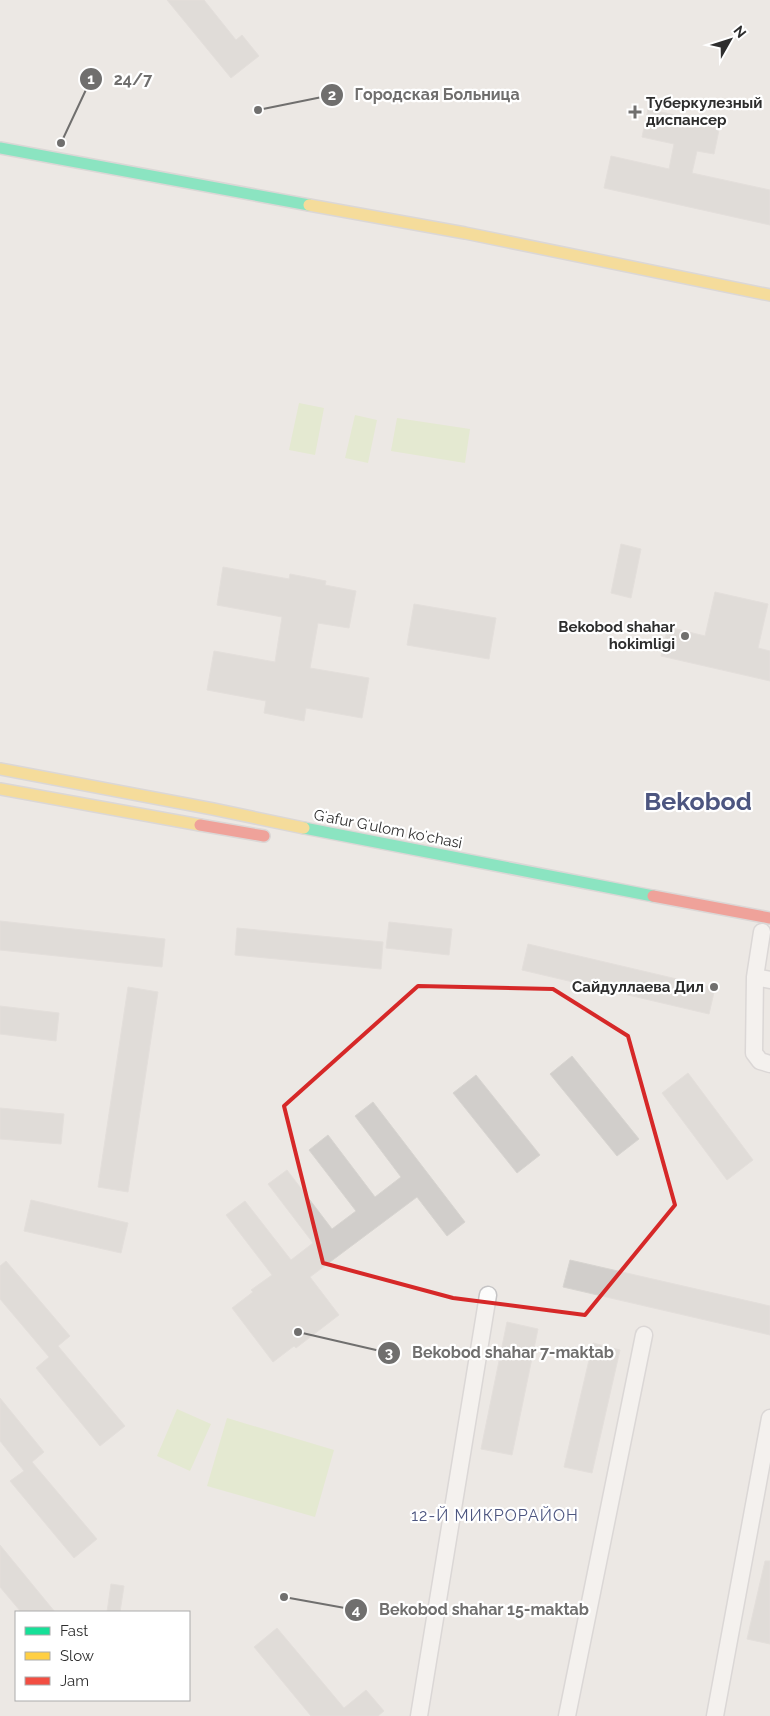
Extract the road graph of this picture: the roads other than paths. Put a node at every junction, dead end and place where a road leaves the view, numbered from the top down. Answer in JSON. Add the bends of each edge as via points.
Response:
{"nodes":[{"id":1,"x":0,"y":148,"type":"edge"},
{"id":2,"x":770,"y":295,"type":"edge"},
{"id":3,"x":0,"y":769,"type":"edge"},
{"id":4,"x":0,"y":789,"type":"edge"},
{"id":5,"x":273,"y":838,"type":"dead end"},
{"id":6,"x":351,"y":838,"type":"junction"},
{"id":7,"x":348,"y":851,"type":"dead end"},
{"id":8,"x":770,"y":918,"type":"edge"},
{"id":9,"x":761,"y":932,"type":"edge"},
{"id":10,"x":762,"y":979,"type":"edge"},
{"id":11,"x":770,"y":1064,"type":"edge"},
{"id":12,"x":488,"y":1295,"type":"dead end"},
{"id":13,"x":644,"y":1336,"type":"dead end"},
{"id":14,"x":770,"y":1418,"type":"edge"},
{"id":15,"x":418,"y":1716,"type":"edge"},
{"id":16,"x":567,"y":1716,"type":"edge"},
{"id":17,"x":715,"y":1716,"type":"edge"}],
"edges":[{"from":1,"to":2,"type":"main road","via":[[465,233]]},
{"from":3,"to":6,"type":"main road","name":"Gʻafur Gʻulom koʻchasi"},
{"from":4,"to":5,"type":"main road"},
{"from":6,"to":7,"type":"main road"},
{"from":6,"to":8,"type":"main road","name":"Gʻafur Gʻulom koʻchasi"},
{"from":9,"to":10,"type":"street"},
{"from":10,"to":11,"type":"street","via":[[754,1053],[760,1061]]},
{"from":12,"to":15,"type":"street"},
{"from":13,"to":16,"type":"street"},
{"from":14,"to":17,"type":"street"}]}
